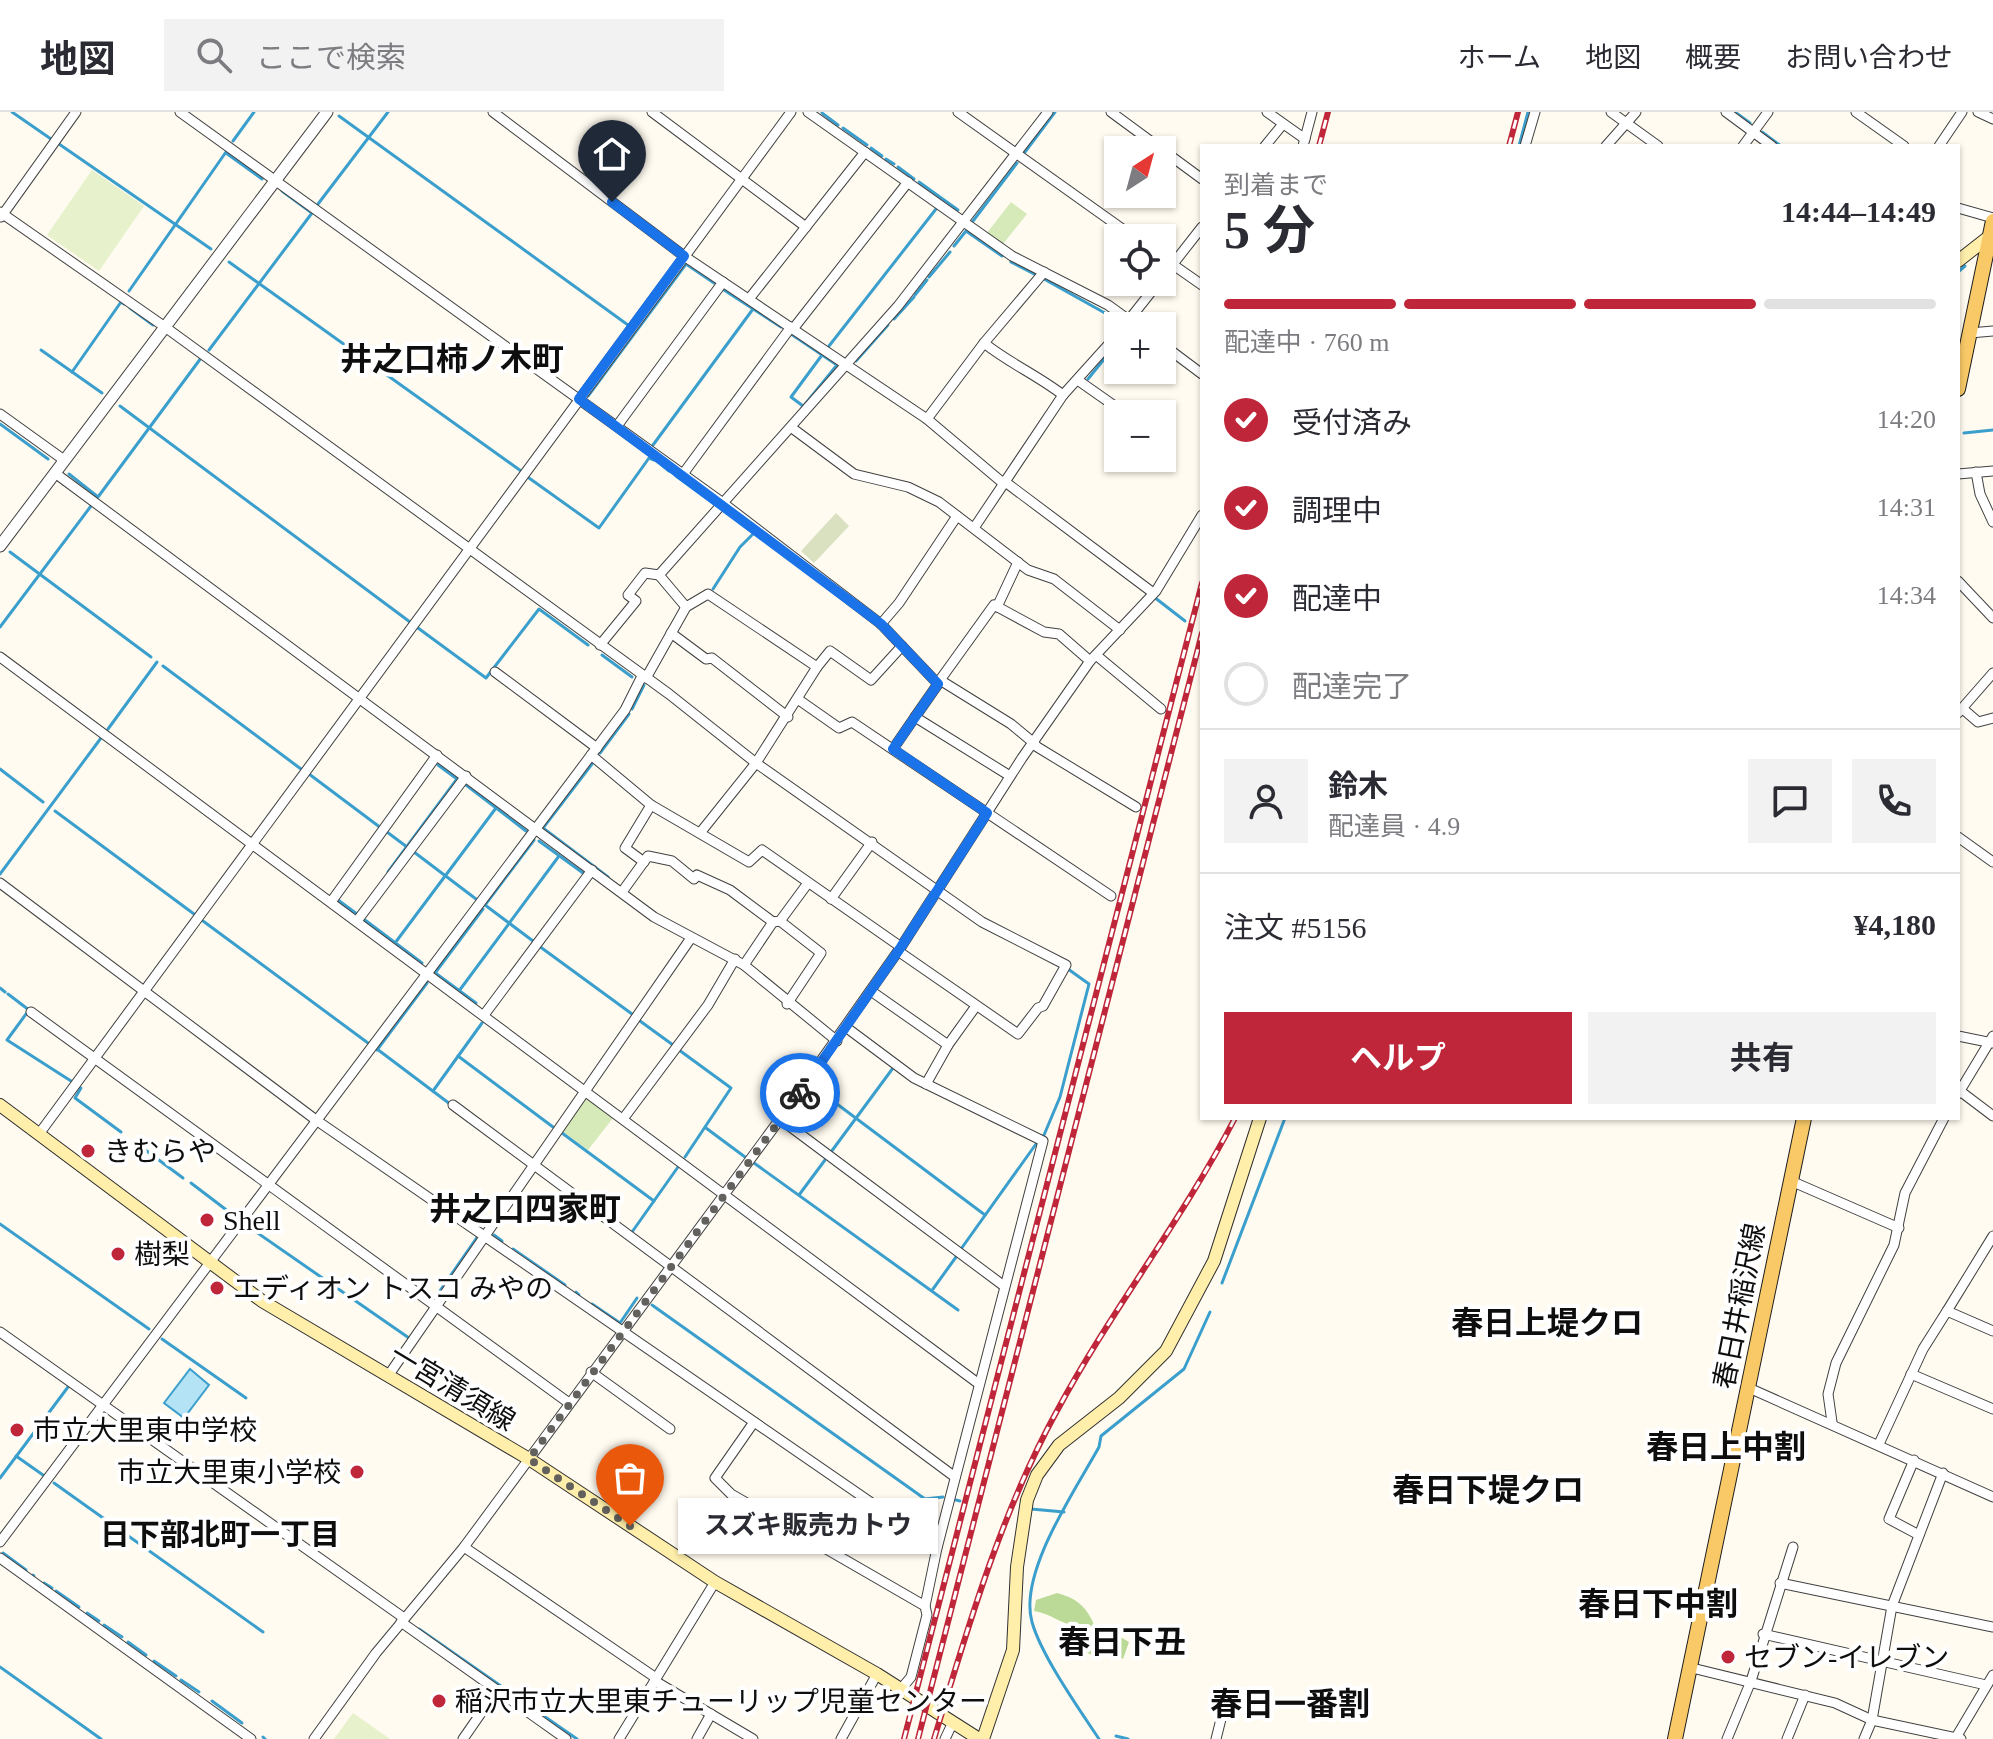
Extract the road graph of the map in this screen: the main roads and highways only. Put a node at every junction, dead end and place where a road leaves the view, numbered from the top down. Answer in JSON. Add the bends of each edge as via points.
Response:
{"nodes":[{"id":1,"x":1992,"y":227,"type":"edge"},
{"id":2,"x":1960,"y":259,"type":"edge"},
{"id":3,"x":1960,"y":380,"type":"edge"},
{"id":4,"x":0,"y":1105,"type":"edge"},
{"id":5,"x":1259,"y":1120,"type":"edge"},
{"id":6,"x":1804,"y":1120,"type":"edge"},
{"id":7,"x":981,"y":1739,"type":"edge"},
{"id":8,"x":1675,"y":1739,"type":"edge"}],
"edges":[{"from":1,"to":2,"type":"main road"},
{"from":1,"to":3,"type":"main road"},
{"from":4,"to":7,"type":"main road","name":"一宮清須線","via":[[284,1314],[529,1459],[715,1582]]},
{"from":5,"to":7,"type":"main road","via":[[1214,1261],[1166,1351],[1119,1398],[1059,1445],[1037,1475],[1027,1500],[1017,1567],[1013,1650]]},
{"from":6,"to":8,"type":"main road","name":"春日井稲沢線"}]}
